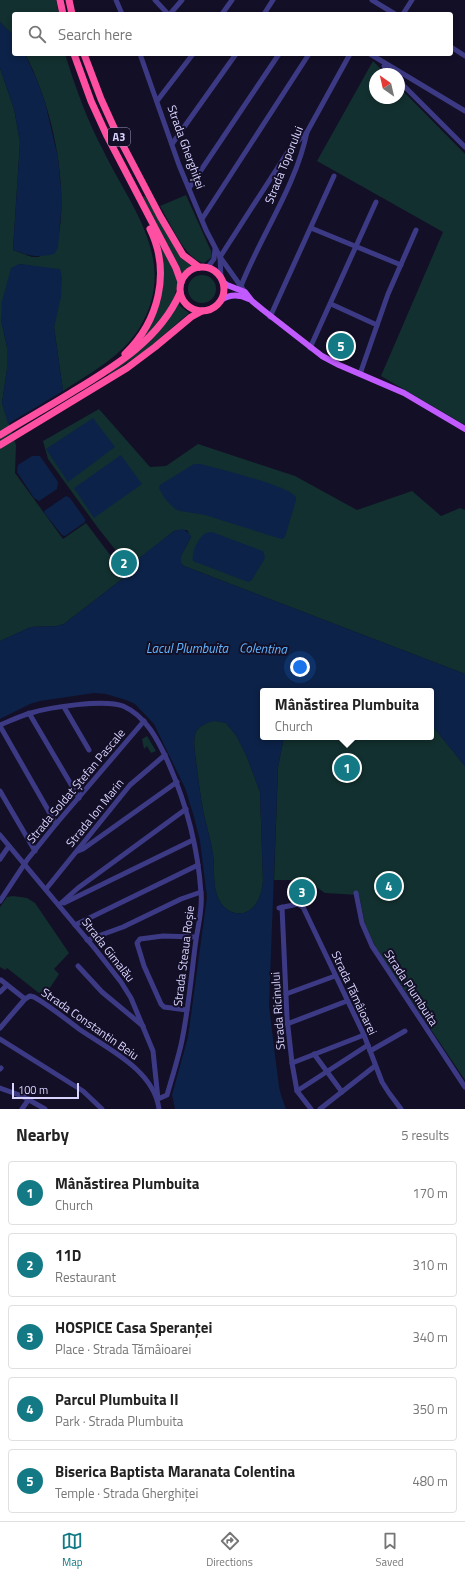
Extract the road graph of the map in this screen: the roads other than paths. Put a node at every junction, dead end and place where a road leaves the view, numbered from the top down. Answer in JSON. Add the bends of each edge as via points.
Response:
{"nodes":[{"id":1,"x":60,"y":0,"type":"edge"},
{"id":2,"x":69,"y":0,"type":"edge"},
{"id":3,"x":116,"y":0,"type":"edge"},
{"id":4,"x":155,"y":0,"type":"edge"},
{"id":5,"x":182,"y":0,"type":"edge"},
{"id":6,"x":232,"y":0,"type":"edge"},
{"id":7,"x":273,"y":0,"type":"edge"},
{"id":8,"x":372,"y":0,"type":"edge"},
{"id":9,"x":412,"y":0,"type":"edge"},
{"id":10,"x":63,"y":12,"type":"edge"},
{"id":11,"x":72,"y":12,"type":"edge"},
{"id":12,"x":121,"y":12,"type":"edge"},
{"id":13,"x":167,"y":12,"type":"edge"},
{"id":14,"x":171,"y":12,"type":"edge"},
{"id":15,"x":223,"y":12,"type":"edge"},
{"id":16,"x":265,"y":12,"type":"edge"},
{"id":17,"x":392,"y":12,"type":"edge"},
{"id":18,"x":404,"y":12,"type":"edge"},
{"id":19,"x":453,"y":48,"type":"edge"},
{"id":20,"x":75,"y":56,"type":"edge"},
{"id":21,"x":85,"y":56,"type":"edge"},
{"id":22,"x":141,"y":56,"type":"edge"},
{"id":23,"x":191,"y":56,"type":"edge"},
{"id":24,"x":235,"y":56,"type":"edge"},
{"id":25,"x":278,"y":56,"type":"edge"},
{"id":26,"x":308,"y":56,"type":"edge"},
{"id":27,"x":349,"y":56,"type":"edge"},
{"id":28,"x":465,"y":56,"type":"edge"},
{"id":29,"x":378,"y":58,"type":"edge"},
{"id":30,"x":387,"y":68,"type":"edge"},
{"id":31,"x":405,"y":87,"type":"edge"},
{"id":32,"x":157,"y":101,"type":"junction"},
{"id":33,"x":465,"y":111,"type":"edge"},
{"id":34,"x":307,"y":132,"type":"junction"},
{"id":35,"x":172,"y":144,"type":"junction"},
{"id":36,"x":465,"y":147,"type":"edge"},
{"id":37,"x":334,"y":176,"type":"dead end"},
{"id":38,"x":189,"y":188,"type":"junction"},
{"id":39,"x":376,"y":202,"type":"dead end"},
{"id":40,"x":142,"y":204,"type":"junction"},
{"id":41,"x":202,"y":219,"type":"junction"},
{"id":42,"x":312,"y":228,"type":"junction"},
{"id":43,"x":416,"y":230,"type":"dead end"},
{"id":44,"x":214,"y":246,"type":"junction"},
{"id":45,"x":356,"y":246,"type":"junction"},
{"id":46,"x":220,"y":257,"type":"junction"},
{"id":47,"x":401,"y":265,"type":"junction"},
{"id":48,"x":199,"y":267,"type":"junction"},
{"id":49,"x":207,"y":268,"type":"junction"},
{"id":50,"x":222,"y":280,"type":"junction"},
{"id":51,"x":181,"y":282,"type":"junction"},
{"id":52,"x":241,"y":286,"type":"junction"},
{"id":53,"x":245,"y":292,"type":"junction"},
{"id":54,"x":180,"y":293,"type":"junction"},
{"id":55,"x":221,"y":300,"type":"junction"},
{"id":56,"x":252,"y":301,"type":"junction"},
{"id":57,"x":331,"y":304,"type":"junction"},
{"id":58,"x":202,"y":311,"type":"junction"},
{"id":59,"x":270,"y":317,"type":"junction"},
{"id":60,"x":377,"y":325,"type":"junction"},
{"id":61,"x":310,"y":348,"type":"junction"},
{"id":62,"x":360,"y":374,"type":"junction"},
{"id":63,"x":100,"y":376,"type":"junction"},
{"id":64,"x":465,"y":429,"type":"edge"},
{"id":65,"x":0,"y":435,"type":"edge"},
{"id":66,"x":0,"y":445,"type":"edge"},
{"id":67,"x":64,"y":707,"type":"junction"},
{"id":68,"x":29,"y":713,"type":"junction"},
{"id":69,"x":144,"y":722,"type":"junction"},
{"id":70,"x":0,"y":726,"type":"edge"},
{"id":71,"x":89,"y":750,"type":"dead end"},
{"id":72,"x":164,"y":755,"type":"junction"},
{"id":73,"x":177,"y":782,"type":"junction"},
{"id":74,"x":0,"y":791,"type":"edge"},
{"id":75,"x":79,"y":798,"type":"junction"},
{"id":76,"x":186,"y":809,"type":"junction"},
{"id":77,"x":56,"y":824,"type":"junction"},
{"id":78,"x":0,"y":835,"type":"edge"},
{"id":79,"x":193,"y":840,"type":"junction"},
{"id":80,"x":9,"y":846,"type":"junction"},
{"id":81,"x":35,"y":851,"type":"junction"},
{"id":82,"x":78,"y":851,"type":"junction"},
{"id":83,"x":0,"y":859,"type":"edge"},
{"id":84,"x":25,"y":864,"type":"junction"},
{"id":85,"x":198,"y":865,"type":"junction"},
{"id":86,"x":46,"y":889,"type":"junction"},
{"id":87,"x":201,"y":892,"type":"junction"},
{"id":88,"x":356,"y":893,"type":"dead end"},
{"id":89,"x":0,"y":901,"type":"edge"},
{"id":90,"x":59,"y":905,"type":"junction"},
{"id":91,"x":281,"y":907,"type":"joint"},
{"id":92,"x":75,"y":925,"type":"junction"},
{"id":93,"x":196,"y":936,"type":"junction"},
{"id":94,"x":87,"y":940,"type":"junction"},
{"id":95,"x":78,"y":966,"type":"dead end"},
{"id":96,"x":335,"y":976,"type":"junction"},
{"id":97,"x":0,"y":980,"type":"edge"},
{"id":98,"x":7,"y":985,"type":"junction"},
{"id":99,"x":0,"y":992,"type":"edge"},
{"id":100,"x":286,"y":994,"type":"junction"},
{"id":101,"x":25,"y":999,"type":"junction"},
{"id":102,"x":347,"y":1001,"type":"junction"},
{"id":103,"x":187,"y":1010,"type":"junction"},
{"id":104,"x":287,"y":1024,"type":"junction"},
{"id":105,"x":144,"y":1026,"type":"junction"},
{"id":106,"x":0,"y":1028,"type":"edge"},
{"id":107,"x":405,"y":1031,"type":"dead end"},
{"id":108,"x":364,"y":1035,"type":"junction"},
{"id":109,"x":0,"y":1039,"type":"edge"},
{"id":110,"x":368,"y":1045,"type":"junction"},
{"id":111,"x":370,"y":1051,"type":"junction"},
{"id":112,"x":314,"y":1054,"type":"junction"},
{"id":113,"x":292,"y":1063,"type":"junction"},
{"id":114,"x":375,"y":1066,"type":"junction"},
{"id":115,"x":327,"y":1072,"type":"junction"},
{"id":116,"x":156,"y":1079,"type":"junction"},
{"id":117,"x":148,"y":1083,"type":"junction"},
{"id":118,"x":465,"y":1087,"type":"edge"},
{"id":119,"x":0,"y":1088,"type":"edge"},
{"id":120,"x":297,"y":1091,"type":"junction"},
{"id":121,"x":342,"y":1092,"type":"junction"},
{"id":122,"x":28,"y":1099,"type":"junction"},
{"id":123,"x":158,"y":1099,"type":"junction"},
{"id":124,"x":22,"y":1109,"type":"edge"},
{"id":125,"x":45,"y":1109,"type":"edge"},
{"id":126,"x":102,"y":1109,"type":"edge"},
{"id":127,"x":159,"y":1109,"type":"edge"},
{"id":128,"x":311,"y":1109,"type":"edge"},
{"id":129,"x":320,"y":1109,"type":"edge"},
{"id":130,"x":402,"y":1109,"type":"edge"}],
"edges":[{"from":1,"to":10,"type":"highway"},
{"from":2,"to":11,"type":"highway"},
{"from":3,"to":12,"type":"street"},
{"from":4,"to":13,"type":"street"},
{"from":5,"to":14,"type":"street"},
{"from":6,"to":15,"type":"street"},
{"from":7,"to":16,"type":"street"},
{"from":8,"to":17,"type":"street"},
{"from":9,"to":18,"type":"street"},
{"from":19,"to":28,"type":"street"},
{"from":20,"to":40,"type":"highway","number":"A3","via":[[101,124]]},
{"from":21,"to":48,"type":"highway","number":"A3","via":[[116,132],[160,216],[183,255]]},
{"from":22,"to":32,"type":"street","name":"Strada Gherghiței"},
{"from":23,"to":32,"type":"street"},
{"from":24,"to":35,"type":"street"},
{"from":25,"to":38,"type":"street"},
{"from":26,"to":41,"type":"street"},
{"from":27,"to":34,"type":"street","name":"Strada Toporului"},
{"from":29,"to":30,"type":"street"},
{"from":29,"to":33,"type":"street"},
{"from":31,"to":36,"type":"street"},
{"from":32,"to":35,"type":"street","name":"Strada Gherghiței"},
{"from":34,"to":46,"type":"street","via":[[289,150]]},
{"from":34,"to":52,"type":"street","name":"Strada Toporului","via":[[289,182]]},
{"from":35,"to":38,"type":"street","name":"Strada Gherghiței"},
{"from":37,"to":42,"type":"street"},
{"from":38,"to":41,"type":"street","name":"Strada Gherghiței"},
{"from":39,"to":45,"type":"street"},
{"from":40,"to":51,"type":"highway","number":"A3"},
{"from":40,"to":63,"type":"highway","via":[[160,259],[158,298],[147,326],[138,339]]},
{"from":41,"to":44,"type":"street","name":"Strada Gherghiței"},
{"from":42,"to":45,"type":"street"},
{"from":42,"to":59,"type":"street"},
{"from":43,"to":47,"type":"street"},
{"from":44,"to":46,"type":"street","name":"Strada Gherghiței"},
{"from":44,"to":49,"type":"street","via":[[215,257]]},
{"from":45,"to":47,"type":"street"},
{"from":45,"to":57,"type":"street"},
{"from":46,"to":50,"type":"street","name":"Strada Gherghiței"},
{"from":46,"to":52,"type":"street","name":"Strada Gherghiței"},
{"from":47,"to":60,"type":"street"},
{"from":48,"to":49,"type":"highway","number":"A3"},
{"from":48,"to":51,"type":"highway","via":[[186,274]]},
{"from":49,"to":50,"type":"highway","via":[[215,271]]},
{"from":50,"to":53,"type":"main road","name":"Strada Gherghiței","via":[[229,286]]},
{"from":50,"to":55,"type":"highway","via":[[224,290]]},
{"from":51,"to":54,"type":"highway","number":"A3"},
{"from":52,"to":53,"type":"street","name":"Strada Gherghiței"},
{"from":53,"to":56,"type":"main road","name":"Strada Gherghiței"},
{"from":54,"to":58,"type":"highway","via":[[188,306]]},
{"from":54,"to":63,"type":"highway","number":"A3","via":[[150,336]]},
{"from":55,"to":56,"type":"main road","name":"Strada Gherghiței","via":[[238,295]]},
{"from":55,"to":58,"type":"highway","via":[[215,306]]},
{"from":56,"to":59,"type":"main road","name":"Strada Gherghiței"},
{"from":57,"to":60,"type":"street"},
{"from":57,"to":61,"type":"street"},
{"from":58,"to":66,"type":"highway","via":[[142,357]]},
{"from":59,"to":61,"type":"main road","name":"Strada Gherghiței"},
{"from":60,"to":62,"type":"street"},
{"from":61,"to":62,"type":"main road","name":"Strada Gherghiței"},
{"from":62,"to":64,"type":"main road","name":"Strada Gherghiței","via":[[404,393]]},
{"from":63,"to":65,"type":"highway","number":"A3"},
{"from":67,"to":68,"type":"street","name":"Strada Steaua Roșie"},
{"from":67,"to":69,"type":"street","name":"Strada Steaua Roșie","via":[[112,703],[129,709]]},
{"from":67,"to":71,"type":"street"},
{"from":68,"to":70,"type":"street","name":"Strada Steaua Roșie"},
{"from":68,"to":75,"type":"street"},
{"from":69,"to":72,"type":"street","name":"Strada Steaua Roșie","via":[[154,734]]},
{"from":69,"to":75,"type":"street","name":"Strada Soldat Ștefan Pascale"},
{"from":70,"to":77,"type":"street"},
{"from":72,"to":73,"type":"street","name":"Strada Steaua Roșie"},
{"from":72,"to":82,"type":"street","name":"Strada Ion Marin","via":[[130,785]]},
{"from":73,"to":76,"type":"street","name":"Strada Steaua Roșie"},
{"from":73,"to":82,"type":"street"},
{"from":74,"to":81,"type":"street"},
{"from":75,"to":77,"type":"street","name":"Strada Soldat Ștefan Pascale"},
{"from":76,"to":79,"type":"street","name":"Strada Steaua Roșie"},
{"from":76,"to":90,"type":"street","via":[[78,888]]},
{"from":77,"to":81,"type":"street","name":"Strada Soldat Ștefan Pascale"},
{"from":78,"to":80,"type":"street","name":"Strada Gimalău"},
{"from":79,"to":85,"type":"street","name":"Strada Steaua Roșie"},
{"from":79,"to":90,"type":"street"},
{"from":80,"to":83,"type":"street"},
{"from":80,"to":84,"type":"street","name":"Strada Gimalău"},
{"from":81,"to":84,"type":"street","name":"Strada Soldat Ștefan Pascale"},
{"from":82,"to":86,"type":"street","name":"Strada Ion Marin"},
{"from":84,"to":86,"type":"street","name":"Strada Gimalău"},
{"from":84,"to":89,"type":"street","name":"Strada Soldat Ștefan Pascale"},
{"from":85,"to":87,"type":"street","name":"Strada Steaua Roșie"},
{"from":85,"to":92,"type":"street"},
{"from":86,"to":90,"type":"street","name":"Strada Gimalău"},
{"from":87,"to":93,"type":"street","name":"Strada Steaua Roșie"},
{"from":87,"to":94,"type":"street"},
{"from":88,"to":118,"type":"street","name":"Strada Plumbuita","via":[[362,923],[372,946]]},
{"from":90,"to":92,"type":"street","name":"Strada Gimalău"},
{"from":91,"to":96,"type":"street","name":"Strada Tămâioarei","via":[[302,905]]},
{"from":91,"to":100,"type":"street","name":"Strada Ricinului"},
{"from":92,"to":94,"type":"street","name":"Strada Gimalău"},
{"from":93,"to":103,"type":"street","name":"Strada Steaua Roșie"},
{"from":93,"to":103,"type":"street","via":[[163,936],[140,939],[137,943],[161,1004],[164,1007]]},
{"from":94,"to":105,"type":"street","name":"Strada Gimalău","via":[[133,1000]]},
{"from":95,"to":105,"type":"street","via":[[102,992]]},
{"from":96,"to":100,"type":"street"},
{"from":96,"to":102,"type":"street","name":"Strada Tămâioarei"},
{"from":97,"to":98,"type":"street"},
{"from":98,"to":99,"type":"street"},
{"from":98,"to":101,"type":"street"},
{"from":100,"to":104,"type":"street","name":"Strada Ricinului"},
{"from":101,"to":106,"type":"street","name":"Strada Constantin Beiu"},
{"from":101,"to":117,"type":"street","name":"Strada Constantin Beiu","via":[[30,996],[36,998],[128,1061]]},
{"from":102,"to":104,"type":"street"},
{"from":102,"to":108,"type":"street","name":"Strada Tămâioarei"},
{"from":103,"to":123,"type":"street","name":"Strada Steaua Roșie","via":[[180,1049],[167,1095]]},
{"from":104,"to":113,"type":"street","name":"Strada Ricinului"},
{"from":105,"to":116,"type":"street","name":"Strada Gimalău","via":[[153,1051]]},
{"from":107,"to":111,"type":"street"},
{"from":108,"to":110,"type":"street","name":"Strada Tămâioarei"},
{"from":108,"to":112,"type":"street"},
{"from":109,"to":126,"type":"street","via":[[76,1086]]},
{"from":110,"to":111,"type":"street","name":"Strada Tămâioarei"},
{"from":110,"to":115,"type":"street"},
{"from":111,"to":114,"type":"street","name":"Strada Tămâioarei"},
{"from":112,"to":113,"type":"street"},
{"from":112,"to":115,"type":"street"},
{"from":113,"to":120,"type":"street","name":"Strada Ricinului"},
{"from":114,"to":121,"type":"street"},
{"from":114,"to":130,"type":"street","name":"Strada Tămâioarei","via":[[384,1086]]},
{"from":115,"to":120,"type":"street"},
{"from":115,"to":121,"type":"street"},
{"from":116,"to":117,"type":"street"},
{"from":116,"to":123,"type":"street","name":"Strada Gimalău"},
{"from":117,"to":123,"type":"street","name":"Strada Constantin Beiu"},
{"from":119,"to":122,"type":"street"},
{"from":120,"to":128,"type":"street","name":"Strada Ricinului"},
{"from":121,"to":129,"type":"street"},
{"from":122,"to":124,"type":"street"},
{"from":122,"to":125,"type":"street"},
{"from":123,"to":127,"type":"street","name":"Strada Constantin Beiu"}]}
